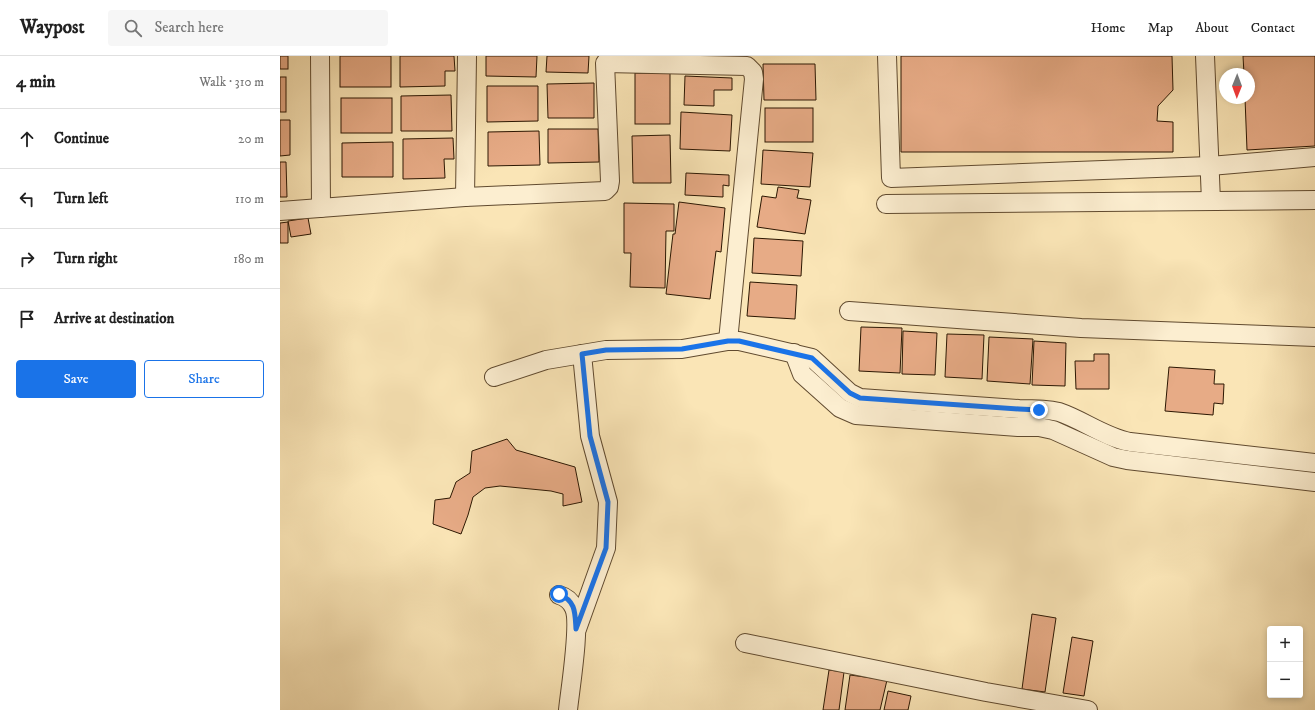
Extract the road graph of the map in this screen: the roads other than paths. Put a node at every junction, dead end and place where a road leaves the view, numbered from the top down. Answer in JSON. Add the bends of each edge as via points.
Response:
{"nodes":[{"id":1,"x":320,"y":56,"type":"edge"},
{"id":2,"x":467,"y":56,"type":"edge"},
{"id":3,"x":887,"y":56,"type":"edge"},
{"id":4,"x":1205,"y":56,"type":"edge"},
{"id":5,"x":605,"y":59,"type":"edge"},
{"id":6,"x":1315,"y":157,"type":"edge"},
{"id":7,"x":1210,"y":166,"type":"junction"},
{"id":8,"x":465,"y":196,"type":"junction"},
{"id":9,"x":1315,"y":200,"type":"edge"},
{"id":10,"x":1211,"y":201,"type":"junction"},
{"id":11,"x":886,"y":204,"type":"dead end"},
{"id":12,"x":321,"y":208,"type":"junction"},
{"id":13,"x":280,"y":211,"type":"edge"},
{"id":14,"x":849,"y":311,"type":"dead end"},
{"id":15,"x":1315,"y":337,"type":"edge"},
{"id":16,"x":728,"y":341,"type":"junction"},
{"id":17,"x":794,"y":353,"type":"junction"},
{"id":18,"x":582,"y":354,"type":"junction"},
{"id":19,"x":494,"y":378,"type":"dead end"},
{"id":20,"x":1039,"y":410,"type":"junction"},
{"id":21,"x":1039,"y":427,"type":"junction"},
{"id":22,"x":1280,"y":459,"type":"junction"},
{"id":23,"x":1315,"y":464,"type":"edge"},
{"id":24,"x":1278,"y":477,"type":"junction"},
{"id":25,"x":1315,"y":482,"type":"edge"},
{"id":26,"x":559,"y":594,"type":"dead end"},
{"id":27,"x":576,"y":629,"type":"junction"},
{"id":28,"x":745,"y":643,"type":"dead end"},
{"id":29,"x":568,"y":710,"type":"edge"},
{"id":30,"x":1088,"y":710,"type":"edge"}],
"edges":[{"from":1,"to":12,"type":"street"},
{"from":2,"to":8,"type":"street"},
{"from":3,"to":7,"type":"street","via":[[891,178]]},
{"from":4,"to":7,"type":"street"},
{"from":5,"to":8,"type":"street","via":[[609,187],[604,191]]},
{"from":5,"to":16,"type":"street","via":[[747,66],[753,72]]},
{"from":6,"to":7,"type":"street"},
{"from":7,"to":10,"type":"street"},
{"from":8,"to":12,"type":"street"},
{"from":9,"to":10,"type":"street"},
{"from":10,"to":11,"type":"street"},
{"from":12,"to":13,"type":"street"},
{"from":14,"to":15,"type":"street","via":[[1081,328]]},
{"from":16,"to":17,"type":"street","via":[[748,342]]},
{"from":16,"to":18,"type":"street","via":[[682,349],[606,350]]},
{"from":17,"to":20,"type":"street","via":[[812,358],[850,393],[860,398]]},
{"from":17,"to":21,"type":"street","via":[[802,374],[840,408],[856,416]]},
{"from":18,"to":19,"type":"street","via":[[546,360]]},
{"from":18,"to":27,"type":"street","via":[[590,436],[608,502],[606,548]]},
{"from":20,"to":21,"type":"street"},
{"from":20,"to":22,"type":"street","via":[[1058,412],[1119,440]]},
{"from":21,"to":24,"type":"street","via":[[1053,430],[1113,457]]},
{"from":22,"to":23,"type":"street"},
{"from":22,"to":24,"type":"street"},
{"from":24,"to":25,"type":"street"},
{"from":26,"to":27,"type":"street","via":[[567,598],[575,609]]},
{"from":27,"to":29,"type":"street"},
{"from":28,"to":30,"type":"street"}]}
